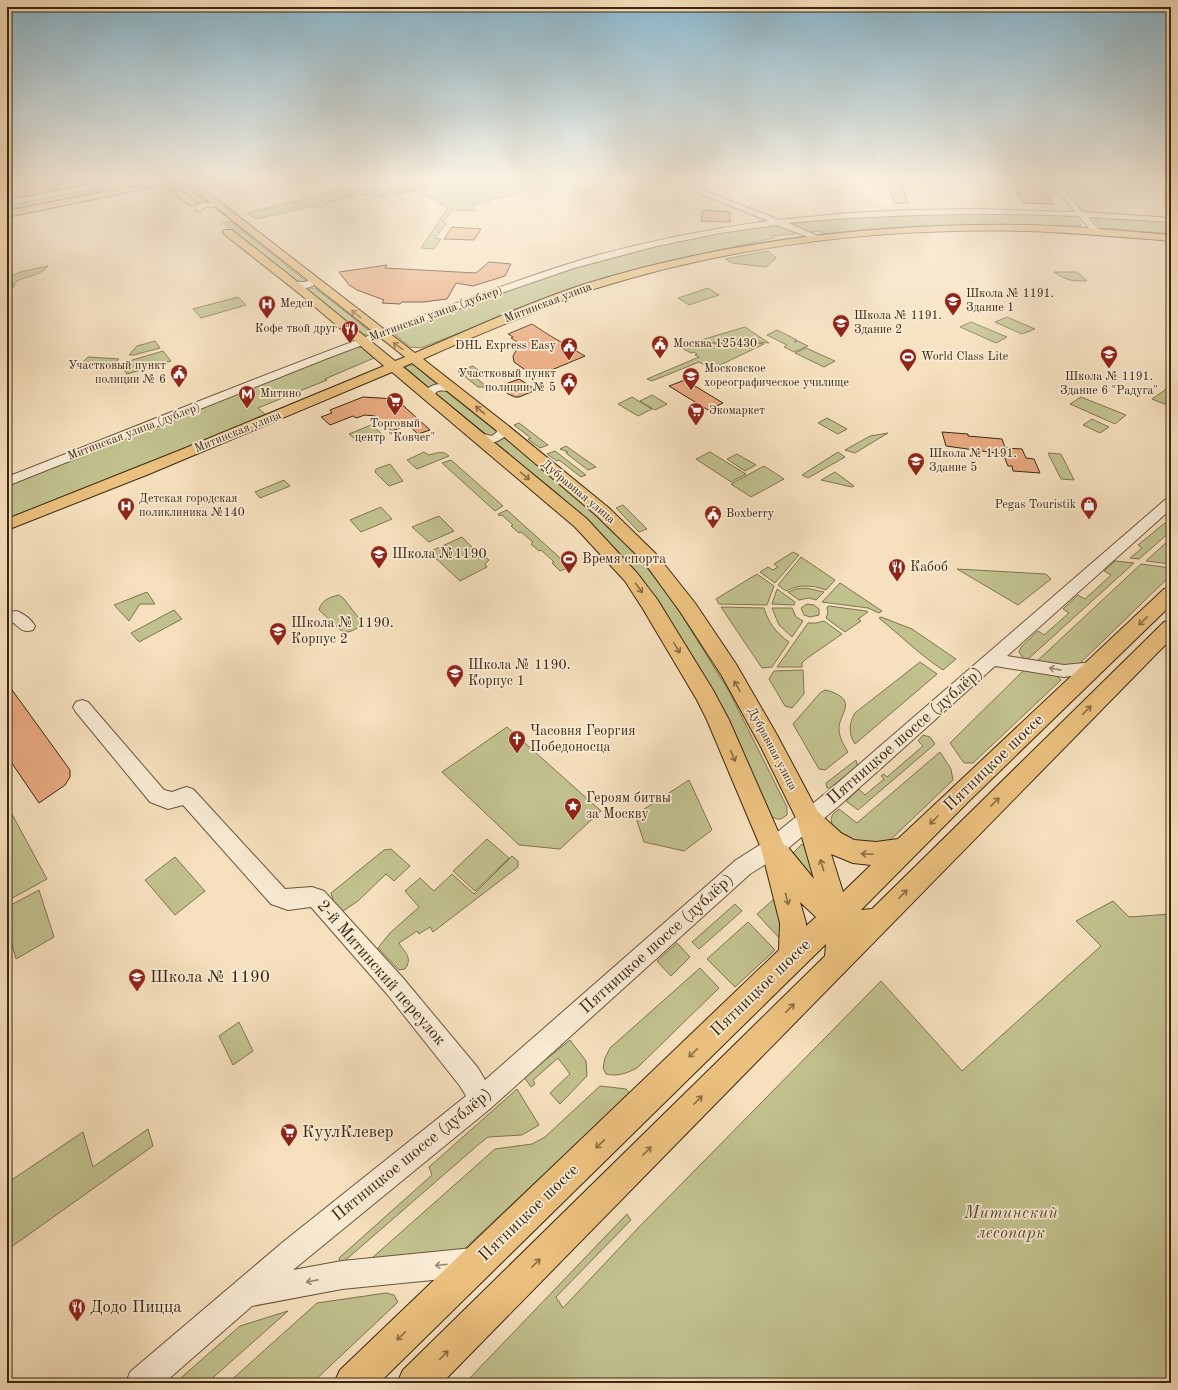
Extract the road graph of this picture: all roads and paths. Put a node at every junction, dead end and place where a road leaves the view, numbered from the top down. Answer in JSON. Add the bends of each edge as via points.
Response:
{"nodes":[{"id":1,"x":243,"y":244,"type":"edge"},
{"id":2,"x":267,"y":244,"type":"edge"},
{"id":3,"x":651,"y":244,"type":"edge"},
{"id":4,"x":772,"y":244,"type":"edge"},
{"id":5,"x":312,"y":279,"type":"junction"},
{"id":6,"x":294,"y":284,"type":"junction"},
{"id":7,"x":322,"y":287,"type":"junction"},
{"id":8,"x":304,"y":292,"type":"junction"},
{"id":9,"x":382,"y":334,"type":"junction"},
{"id":10,"x":362,"y":342,"type":"junction"},
{"id":11,"x":414,"y":358,"type":"junction"},
{"id":12,"x":393,"y":366,"type":"junction"},
{"id":13,"x":453,"y":388,"type":"junction"},
{"id":14,"x":430,"y":396,"type":"junction"},
{"id":15,"x":502,"y":428,"type":"junction"},
{"id":16,"x":479,"y":437,"type":"junction"},
{"id":17,"x":7,"y":482,"type":"edge"},
{"id":18,"x":1171,"y":502,"type":"edge"},
{"id":19,"x":7,"y":525,"type":"edge"},
{"id":20,"x":1171,"y":594,"type":"edge"},
{"id":21,"x":7,"y":618,"type":"edge"},
{"id":22,"x":27,"y":626,"type":"dead end"},
{"id":23,"x":1171,"y":627,"type":"edge"},
{"id":24,"x":993,"y":660,"type":"junction"},
{"id":25,"x":1094,"y":668,"type":"junction"},
{"id":26,"x":82,"y":707,"type":"dead end"},
{"id":27,"x":809,"y":819,"type":"junction"},
{"id":28,"x":773,"y":848,"type":"junction"},
{"id":29,"x":905,"y":848,"type":"junction"},
{"id":30,"x":837,"y":916,"type":"junction"},
{"id":31,"x":876,"y":922,"type":"junction"},
{"id":32,"x":791,"y":958,"type":"junction"},
{"id":33,"x":837,"y":960,"type":"junction"},
{"id":34,"x":482,"y":1099,"type":"junction"},
{"id":35,"x":480,"y":1261,"type":"junction"},
{"id":36,"x":246,"y":1294,"type":"junction"},
{"id":37,"x":141,"y":1383,"type":"edge"},
{"id":38,"x":353,"y":1383,"type":"edge"},
{"id":39,"x":416,"y":1383,"type":"edge"}],
"edges":[{"from":1,"to":6,"type":"main road","name":"Дубравная улица"},
{"from":2,"to":5,"type":"main road","name":"Дубравная улица"},
{"from":3,"to":9,"type":"street","name":"Митинская улица (дублер)","via":[[606,255],[524,282]]},
{"from":4,"to":11,"type":"main road","name":"Митинская улица","via":[[714,254],[598,284]]},
{"from":5,"to":6,"type":"street","via":[[313,282],[307,285]]},
{"from":5,"to":7,"type":"main road","name":"Дубравная улица"},
{"from":6,"to":8,"type":"main road","name":"Дубравная улица"},
{"from":7,"to":8,"type":"street","via":[[308,286],[303,289]]},
{"from":9,"to":7,"type":"main road","name":"Дубравная улица","one_way":true},
{"from":8,"to":10,"type":"main road","name":"Дубравная улица"},
{"from":9,"to":10,"type":"street","name":"Митинская улица (дублер)"},
{"from":11,"to":9,"type":"main road","name":"Дубравная улица","one_way":true},
{"from":10,"to":12,"type":"main road","name":"Дубравная улица"},
{"from":10,"to":17,"type":"street","name":"Митинская улица (дублер)"},
{"from":11,"to":12,"type":"main road","name":"Митинская улица"},
{"from":11,"to":13,"type":"main road","name":"Дубравная улица"},
{"from":12,"to":14,"type":"main road","name":"Дубравная улица"},
{"from":12,"to":19,"type":"main road","name":"Митинская улица","via":[[180,456]]},
{"from":13,"to":14,"type":"street","via":[[436,388],[430,392]]},
{"from":15,"to":13,"type":"main road","name":"Дубравная улица","one_way":true},
{"from":14,"to":16,"type":"main road","name":"Дубравная улица"},
{"from":15,"to":16,"type":"street","via":[[502,434],[494,439]]},
{"from":27,"to":15,"type":"main road","name":"Дубравная улица","one_way":true,"via":[[729,670],[676,591],[650,558],[603,512]]},
{"from":16,"to":28,"type":"main road","name":"Дубравная улица","one_way":true,"via":[[581,523],[642,592],[715,714]]},
{"from":18,"to":24,"type":"street","name":"Пятницкое шоссе (дублёр)"},
{"from":20,"to":25,"type":"main road","name":"Пятницкое шоссе","one_way":true},
{"from":21,"to":22,"type":"street","via":[[17,617]]},
{"from":31,"to":23,"type":"main road","name":"Пятницкое шоссе","one_way":true},
{"from":25,"to":24,"type":"street","one_way":true,"via":[[1064,671]]},
{"from":24,"to":27,"type":"street","name":"Пятницкое шоссе (дублёр)"},
{"from":25,"to":29,"type":"main road","name":"Пятницкое шоссе","one_way":true},
{"from":26,"to":34,"type":"street","name":"2-й Митинский переулок","via":[[157,796],[165,801],[174,801],[186,795],[278,897],[291,901],[312,896],[317,898],[400,992],[468,1077]]},
{"from":27,"to":28,"type":"street","name":"Пятницкое шоссе (дублёр)"},
{"from":29,"to":27,"type":"main road","one_way":true,"via":[[876,855],[860,854],[844,849],[827,838]]},
{"from":30,"to":27,"type":"main road","name":"Дубравная улица","one_way":true},
{"from":28,"to":30,"type":"main road","name":"Дубравная улица","via":[[810,894]]},
{"from":28,"to":32,"type":"main road","name":"Дубравная улица","one_way":true,"via":[[793,923],[794,943]]},
{"from":28,"to":34,"type":"street","name":"Пятницкое шоссе (дублёр)","via":[[743,867]]},
{"from":29,"to":30,"type":"main road","name":"Пятницкое шоссе"},
{"from":30,"to":31,"type":"main road","name":"Дубравная улица","via":[[862,923]]},
{"from":30,"to":32,"type":"main road","name":"Пятницкое шоссе"},
{"from":30,"to":33,"type":"main road","name":"Дубравная улица","via":[[840,948]]},
{"from":31,"to":33,"type":"main road","name":"Пятницкое шоссе"},
{"from":32,"to":35,"type":"main road","name":"Пятницкое шоссе","one_way":true},
{"from":39,"to":33,"type":"main road","name":"Пятницкое шоссе","one_way":true},
{"from":34,"to":36,"type":"street","name":"Пятницкое шоссе (дублёр)","via":[[293,1252]]},
{"from":35,"to":36,"type":"street","one_way":true,"via":[[342,1275]]},
{"from":35,"to":38,"type":"main road","name":"Пятницкое шоссе","one_way":true},
{"from":36,"to":37,"type":"street","name":"Пятницкое шоссе (дублёр)"}]}
